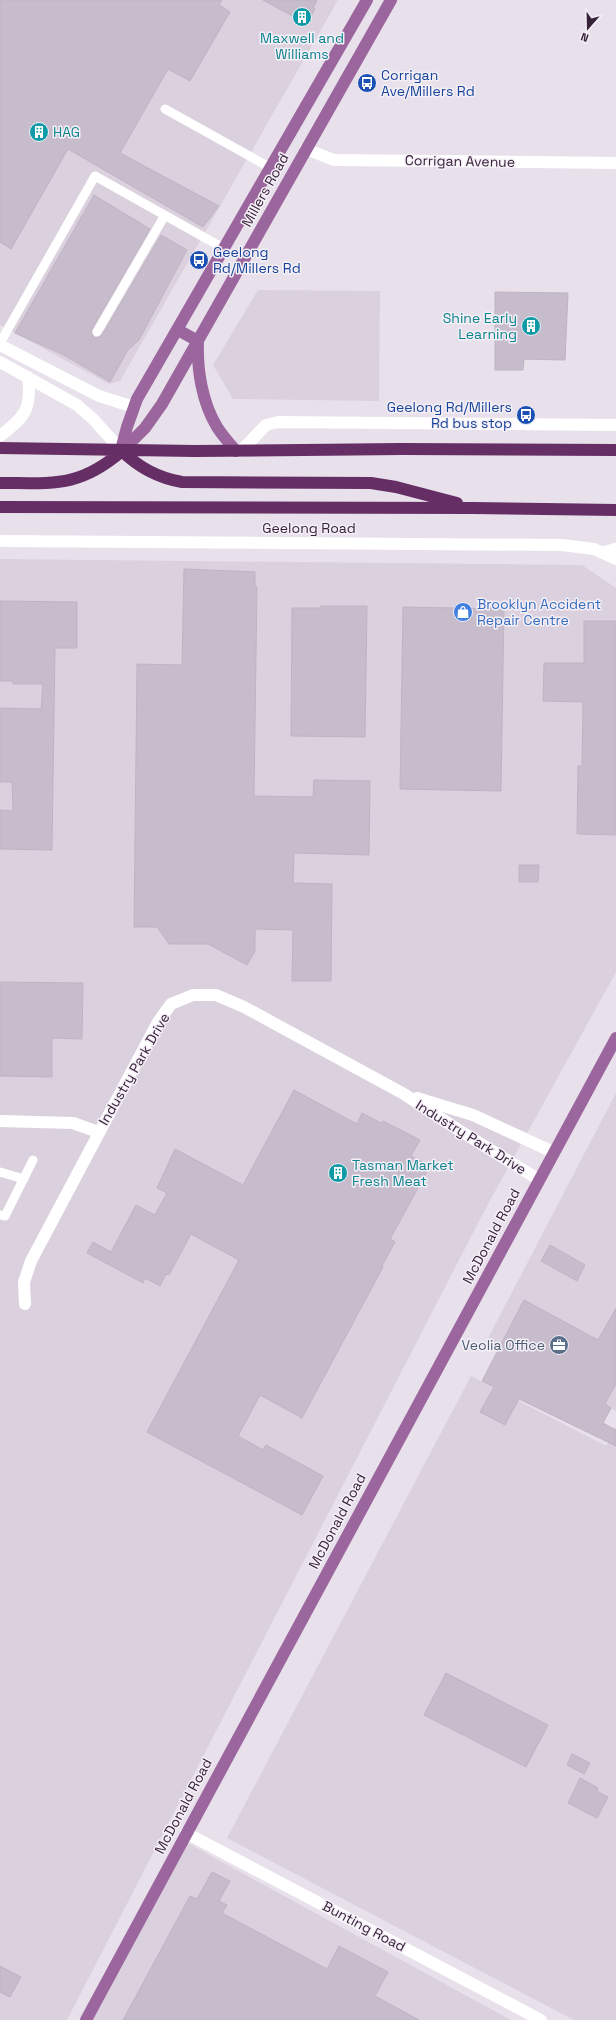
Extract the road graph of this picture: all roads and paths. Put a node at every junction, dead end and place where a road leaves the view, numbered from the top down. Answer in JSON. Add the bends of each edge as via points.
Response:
{"nodes":[{"id":1,"x":367,"y":0,"type":"edge"},
{"id":2,"x":391,"y":0,"type":"edge"},
{"id":3,"x":165,"y":109,"type":"dead end"},
{"id":4,"x":306,"y":149,"type":"junction"},
{"id":5,"x":616,"y":163,"type":"edge"},
{"id":6,"x":271,"y":168,"type":"junction"},
{"id":7,"x":165,"y":215,"type":"junction"},
{"id":8,"x":225,"y":249,"type":"junction"},
{"id":9,"x":178,"y":330,"type":"junction"},
{"id":10,"x":98,"y":332,"type":"dead end"},
{"id":11,"x":198,"y":341,"type":"junction"},
{"id":12,"x":0,"y":344,"type":"edge"},
{"id":13,"x":0,"y":362,"type":"edge"},
{"id":14,"x":28,"y":377,"type":"junction"},
{"id":15,"x":134,"y":407,"type":"junction"},
{"id":16,"x":616,"y":425,"type":"edge"},
{"id":17,"x":0,"y":436,"type":"edge"},
{"id":18,"x":0,"y":448,"type":"edge"},
{"id":19,"x":616,"y":450,"type":"edge"},
{"id":20,"x":122,"y":451,"type":"junction"},
{"id":21,"x":238,"y":451,"type":"junction"},
{"id":22,"x":0,"y":482,"type":"edge"},
{"id":23,"x":0,"y":507,"type":"edge"},
{"id":24,"x":473,"y":508,"type":"junction"},
{"id":25,"x":616,"y":510,"type":"edge"},
{"id":26,"x":0,"y":540,"type":"edge"},
{"id":27,"x":616,"y":547,"type":"edge"},
{"id":28,"x":600,"y":552,"type":"junction"},
{"id":29,"x":616,"y":559,"type":"edge"},
{"id":30,"x":616,"y":1038,"type":"edge"},
{"id":31,"x":404,"y":1094,"type":"junction"},
{"id":32,"x":0,"y":1121,"type":"edge"},
{"id":33,"x":98,"y":1132,"type":"junction"},
{"id":34,"x":553,"y":1152,"type":"junction"},
{"id":35,"x":33,"y":1160,"type":"dead end"},
{"id":36,"x":0,"y":1172,"type":"edge"},
{"id":37,"x":538,"y":1179,"type":"junction"},
{"id":38,"x":24,"y":1180,"type":"junction"},
{"id":39,"x":0,"y":1215,"type":"edge"},
{"id":40,"x":25,"y":1304,"type":"dead end"},
{"id":41,"x":186,"y":1833,"type":"junction"},
{"id":42,"x":86,"y":2020,"type":"edge"},
{"id":43,"x":541,"y":2020,"type":"edge"}],
"edges":[{"from":1,"to":6,"type":"main road","name":"Millers Road"},
{"from":2,"to":4,"type":"main road","name":"Millers Road"},
{"from":3,"to":6,"type":"lane"},
{"from":4,"to":5,"type":"street","name":"Corrigan Avenue","via":[[334,160]]},
{"from":4,"to":11,"type":"main road","name":"Millers Road"},
{"from":6,"to":8,"type":"main road","name":"Millers Road"},
{"from":7,"to":8,"type":"lane"},
{"from":7,"to":10,"type":"lane"},
{"from":7,"to":12,"type":"lane","via":[[95,176]]},
{"from":8,"to":9,"type":"main road","name":"Millers Road"},
{"from":9,"to":11,"type":"main road"},
{"from":9,"to":15,"type":"main road","name":"Millers Road"},
{"from":11,"to":20,"type":"main road","name":"Millers Road","via":[[156,413]]},
{"from":11,"to":21,"type":"main road","via":[[198,370],[203,392],[216,425]]},
{"from":12,"to":15,"type":"street","via":[[99,396]]},
{"from":13,"to":14,"type":"street"},
{"from":14,"to":17,"type":"street","via":[[30,397],[26,409]]},
{"from":14,"to":20,"type":"street","via":[[77,405]]},
{"from":15,"to":20,"type":"main road","name":"Millers Road"},
{"from":16,"to":21,"type":"street","via":[[278,422],[266,425]]},
{"from":18,"to":20,"type":"highway"},
{"from":19,"to":21,"type":"highway","via":[[402,448]]},
{"from":20,"to":21,"type":"highway"},
{"from":20,"to":22,"type":"highway","via":[[101,468],[79,479],[53,483]]},
{"from":20,"to":24,"type":"highway","via":[[149,472],[182,482],[371,483],[396,487]]},
{"from":23,"to":24,"type":"highway","name":"Geelong Road"},
{"from":24,"to":25,"type":"highway","name":"Geelong Road"},
{"from":26,"to":28,"type":"street","name":"Geelong Road","via":[[562,545],[580,546]]},
{"from":27,"to":28,"type":"lane"},
{"from":28,"to":29,"type":"street","name":"Geelong Road"},
{"from":30,"to":34,"type":"main road","name":"McDonald Road"},
{"from":31,"to":33,"type":"street","name":"Industry Park Drive","via":[[244,1007],[216,995],[193,995],[171,1004],[158,1022]]},
{"from":31,"to":34,"type":"street","name":"Industry Park Drive","via":[[473,1115]]},
{"from":31,"to":37,"type":"street","name":"Industry Park Drive","via":[[457,1130]]},
{"from":32,"to":33,"type":"street","via":[[73,1123]]},
{"from":33,"to":40,"type":"street","name":"Industry Park Drive","via":[[31,1261],[24,1282]]},
{"from":34,"to":37,"type":"main road","name":"McDonald Road"},
{"from":35,"to":38,"type":"lane"},
{"from":36,"to":38,"type":"lane"},
{"from":37,"to":41,"type":"main road","name":"McDonald Road"},
{"from":38,"to":39,"type":"lane","via":[[5,1216]]},
{"from":41,"to":42,"type":"main road","name":"McDonald Road"},
{"from":41,"to":43,"type":"street","name":"Bunting Road"}]}
